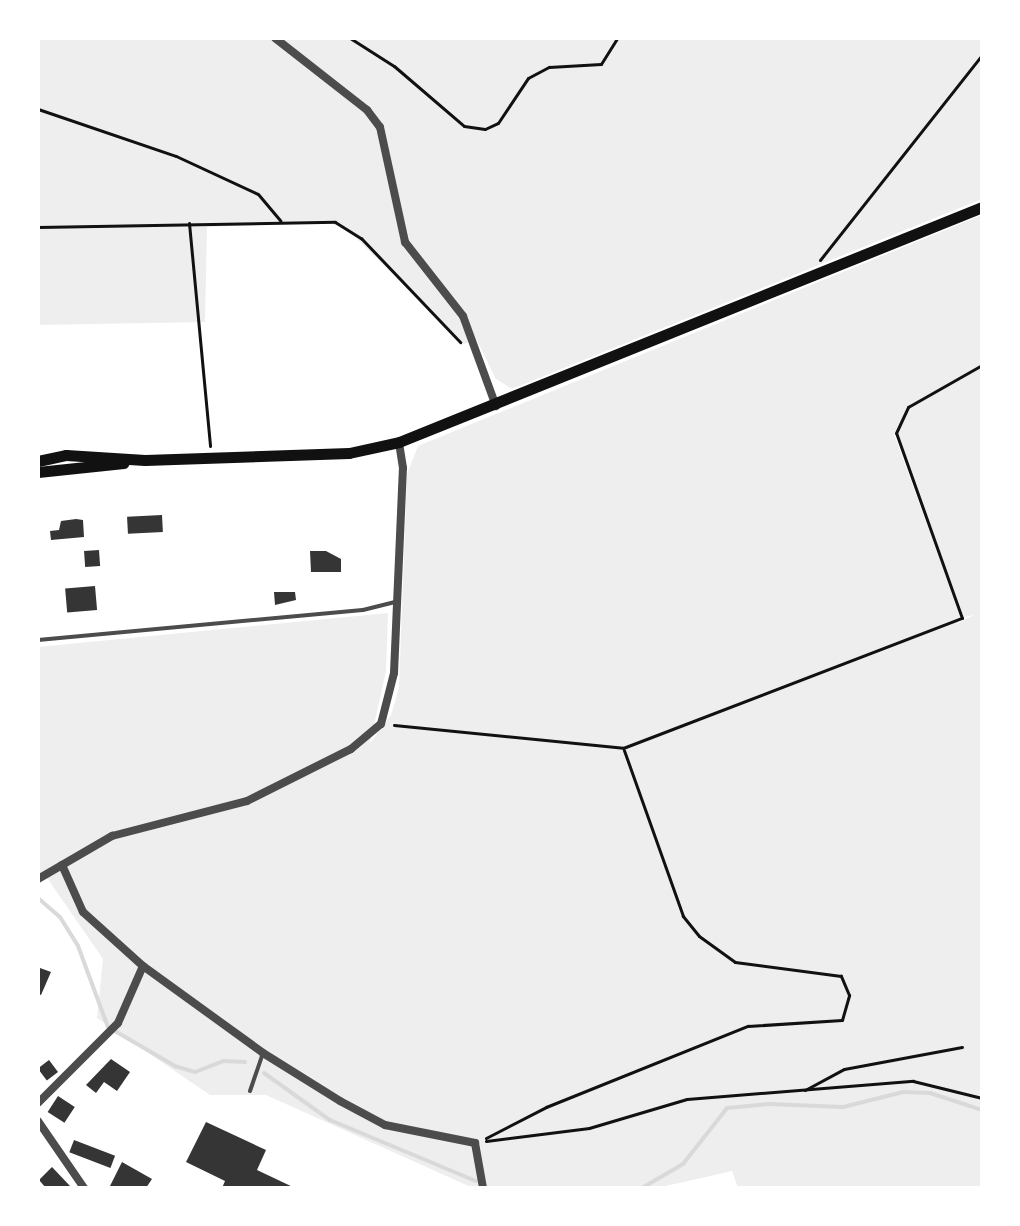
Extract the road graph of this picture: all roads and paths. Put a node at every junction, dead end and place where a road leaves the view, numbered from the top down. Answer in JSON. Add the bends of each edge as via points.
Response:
{"nodes":[{"id":1,"x":275,"y":38,"type":"edge"},
{"id":2,"x":350,"y":38,"type":"edge"},
{"id":3,"x":617,"y":38,"type":"edge"},
{"id":4,"x":982,"y":55,"type":"edge"},
{"id":5,"x":38,"y":109,"type":"edge"},
{"id":6,"x":982,"y":207,"type":"edge"},
{"id":7,"x":281,"y":221,"type":"junction"},
{"id":8,"x":189,"y":223,"type":"junction"},
{"id":9,"x":38,"y":227,"type":"edge"},
{"id":10,"x":815,"y":275,"type":"junction"},
{"id":11,"x":481,"y":365,"type":"junction"},
{"id":12,"x":982,"y":365,"type":"edge"},
{"id":13,"x":496,"y":406,"type":"junction"},
{"id":14,"x":399,"y":442,"type":"junction"},
{"id":15,"x":211,"y":458,"type":"junction"},
{"id":16,"x":145,"y":460,"type":"junction"},
{"id":17,"x":38,"y":461,"type":"edge"},
{"id":18,"x":38,"y":472,"type":"edge"},
{"id":19,"x":396,"y":602,"type":"junction"},
{"id":20,"x":38,"y":640,"type":"edge"},
{"id":21,"x":381,"y":724,"type":"junction"},
{"id":22,"x":623,"y":748,"type":"junction"},
{"id":23,"x":62,"y":865,"type":"junction"},
{"id":24,"x":38,"y":879,"type":"edge"},
{"id":25,"x":143,"y":966,"type":"junction"},
{"id":26,"x":962,"y":1047,"type":"dead end"},
{"id":27,"x":263,"y":1053,"type":"junction"},
{"id":28,"x":804,"y":1090,"type":"junction"},
{"id":29,"x":250,"y":1091,"type":"dead end"},
{"id":30,"x":982,"y":1098,"type":"edge"},
{"id":31,"x":38,"y":1103,"type":"edge"},
{"id":32,"x":38,"y":1121,"type":"edge"},
{"id":33,"x":475,"y":1143,"type":"junction"},
{"id":34,"x":84,"y":1188,"type":"edge"},
{"id":35,"x":483,"y":1188,"type":"edge"}],
"edges":[{"from":1,"to":11,"type":"street","via":[[367,110],[380,127],[405,242],[463,316]]},
{"from":2,"to":3,"type":"path","via":[[394,66],[464,126],[485,129],[498,123],[528,78],[549,67],[601,64]]},
{"from":4,"to":10,"type":"path","via":[[822,249]]},
{"from":5,"to":7,"type":"path","via":[[190,162],[258,194]]},
{"from":6,"to":10,"type":"main road"},
{"from":7,"to":8,"type":"path"},
{"from":7,"to":11,"type":"path","via":[[321,219],[348,227]]},
{"from":8,"to":9,"type":"path"},
{"from":8,"to":15,"type":"path"},
{"from":10,"to":13,"type":"main road"},
{"from":11,"to":13,"type":"street"},
{"from":12,"to":22,"type":"path","via":[[908,407],[896,433],[962,618]]},
{"from":13,"to":14,"type":"main road"},
{"from":14,"to":15,"type":"main road","via":[[349,453]]},
{"from":14,"to":19,"type":"street","via":[[403,468]]},
{"from":15,"to":16,"type":"main road"},
{"from":16,"to":17,"type":"main road","via":[[66,455]]},
{"from":16,"to":18,"type":"main road"},
{"from":19,"to":20,"type":"lane","via":[[363,610]]},
{"from":19,"to":21,"type":"street","via":[[394,673]]},
{"from":21,"to":22,"type":"path"},
{"from":21,"to":23,"type":"street","via":[[351,749],[247,801],[112,836]]},
{"from":22,"to":33,"type":"path","via":[[683,916],[699,936],[735,962],[841,976],[849,995],[842,1020],[748,1026],[546,1107]]},
{"from":23,"to":24,"type":"street"},
{"from":23,"to":25,"type":"street","via":[[83,912]]},
{"from":25,"to":27,"type":"street"},
{"from":25,"to":31,"type":"street","via":[[118,1023]]},
{"from":26,"to":28,"type":"path","via":[[844,1069]]},
{"from":27,"to":29,"type":"lane"},
{"from":27,"to":33,"type":"street","via":[[385,1125]]},
{"from":28,"to":30,"type":"path","via":[[913,1081]]},
{"from":28,"to":33,"type":"path","via":[[687,1099],[589,1128]]},
{"from":32,"to":34,"type":"street"},
{"from":33,"to":35,"type":"street"}]}
